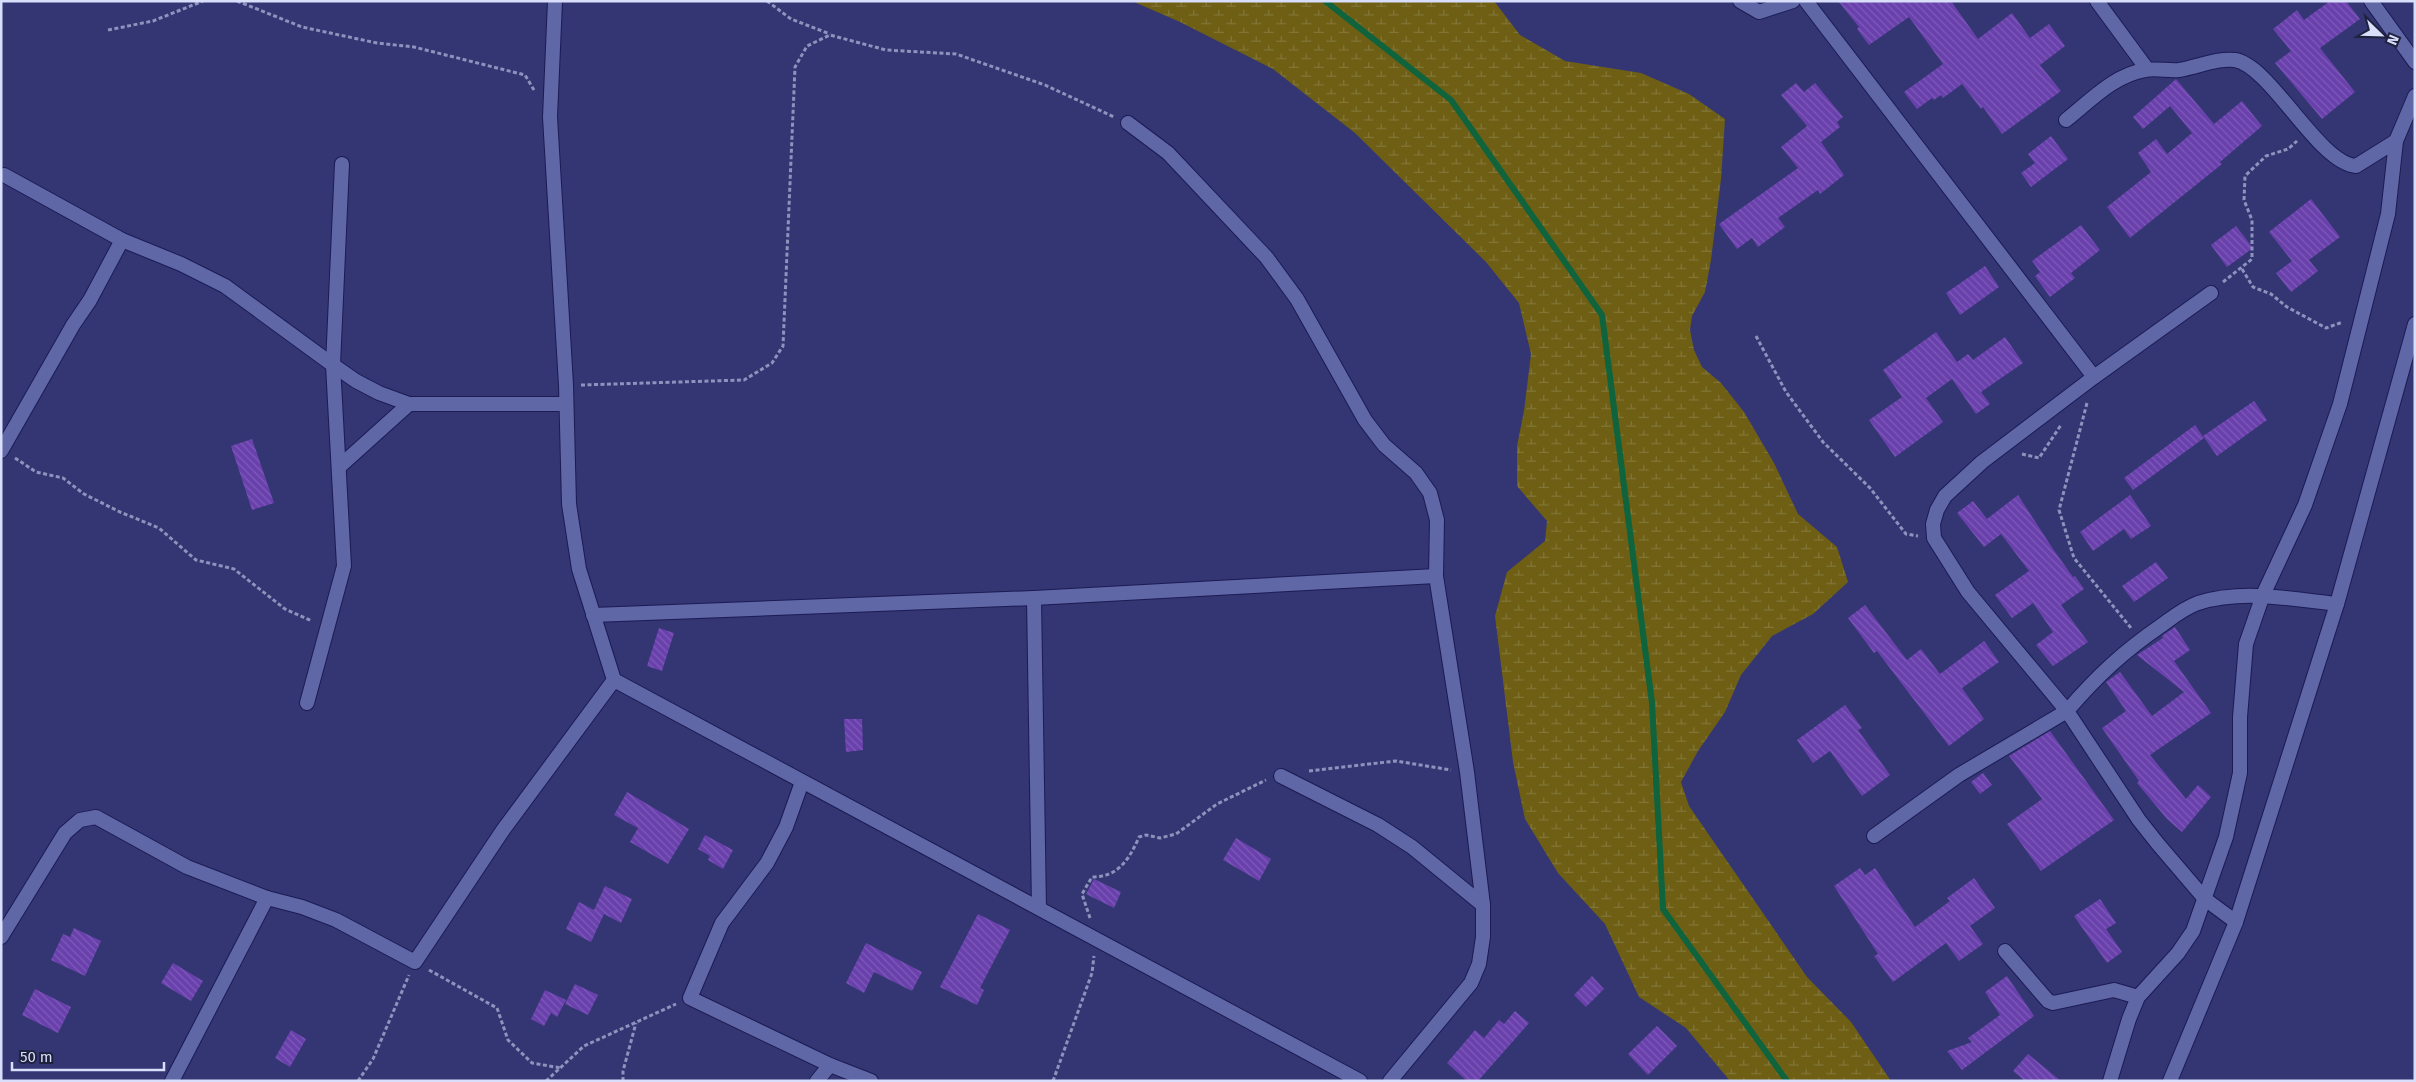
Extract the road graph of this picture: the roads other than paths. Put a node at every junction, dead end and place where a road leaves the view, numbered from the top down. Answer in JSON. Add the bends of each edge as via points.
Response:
{"nodes":[{"id":1,"x":555,"y":1,"type":"edge"},
{"id":2,"x":1740,"y":1,"type":"edge"},
{"id":3,"x":1793,"y":1,"type":"edge"},
{"id":4,"x":1806,"y":1,"type":"edge"},
{"id":5,"x":2097,"y":1,"type":"edge"},
{"id":6,"x":2371,"y":1,"type":"edge"},
{"id":7,"x":2415,"y":62,"type":"edge"},
{"id":8,"x":2148,"y":70,"type":"junction"},
{"id":9,"x":2415,"y":96,"type":"edge"},
{"id":10,"x":2066,"y":120,"type":"dead end"},
{"id":11,"x":1128,"y":123,"type":"road end"},
{"id":12,"x":2396,"y":141,"type":"junction"},
{"id":13,"x":342,"y":164,"type":"dead end"},
{"id":14,"x":4,"y":175,"type":"dead end"},
{"id":15,"x":122,"y":240,"type":"junction"},
{"id":16,"x":2211,"y":293,"type":"road end"},
{"id":17,"x":2415,"y":324,"type":"edge"},
{"id":18,"x":332,"y":365,"type":"junction"},
{"id":19,"x":2094,"y":377,"type":"junction"},
{"id":20,"x":409,"y":404,"type":"junction"},
{"id":21,"x":566,"y":404,"type":"junction"},
{"id":22,"x":1,"y":450,"type":"edge"},
{"id":23,"x":340,"y":467,"type":"junction"},
{"id":24,"x":1436,"y":576,"type":"junction"},
{"id":25,"x":2263,"y":595,"type":"junction"},
{"id":26,"x":1034,"y":598,"type":"junction"},
{"id":27,"x":2337,"y":604,"type":"junction"},
{"id":28,"x":593,"y":615,"type":"junction"},
{"id":29,"x":614,"y":680,"type":"junction"},
{"id":30,"x":307,"y":704,"type":"dead end"},
{"id":31,"x":2067,"y":711,"type":"junction"},
{"id":32,"x":1281,"y":776,"type":"road end"},
{"id":33,"x":802,"y":782,"type":"junction"},
{"id":34,"x":1874,"y":836,"type":"dead end"},
{"id":35,"x":267,"y":898,"type":"junction"},
{"id":36,"x":2205,"y":899,"type":"junction"},
{"id":37,"x":1484,"y":905,"type":"junction"},
{"id":38,"x":1039,"y":908,"type":"junction"},
{"id":39,"x":2236,"y":922,"type":"junction"},
{"id":40,"x":1,"y":937,"type":"edge"},
{"id":41,"x":2005,"y":951,"type":"dead end"},
{"id":42,"x":2138,"y":997,"type":"junction"},
{"id":43,"x":830,"y":1065,"type":"junction"},
{"id":44,"x":172,"y":1081,"type":"edge"},
{"id":45,"x":817,"y":1081,"type":"edge"},
{"id":46,"x":871,"y":1081,"type":"edge"},
{"id":47,"x":1360,"y":1081,"type":"edge"},
{"id":48,"x":1390,"y":1081,"type":"edge"},
{"id":49,"x":2110,"y":1081,"type":"edge"},
{"id":50,"x":2170,"y":1081,"type":"edge"}],
"edges":[{"from":1,"to":21,"type":"street","via":[[550,117]]},
{"from":2,"to":3,"type":"street","via":[[1759,12]]},
{"from":4,"to":19,"type":"street"},
{"from":5,"to":8,"type":"street"},
{"from":6,"to":7,"type":"street"},
{"from":8,"to":10,"type":"street","via":[[2119,78]]},
{"from":8,"to":12,"type":"street","via":[[2179,70],[2221,60],[2245,63],[2309,130],[2349,165],[2356,166]]},
{"from":9,"to":12,"type":"street"},
{"from":11,"to":24,"type":"street","via":[[1168,153],[1267,258],[1297,299],[1365,420],[1384,445],[1416,473],[1430,493],[1438,520]]},
{"from":12,"to":25,"type":"street","via":[[2388,214],[2330,436],[2305,505]]},
{"from":13,"to":18,"type":"street"},
{"from":14,"to":15,"type":"street"},
{"from":15,"to":18,"type":"street","via":[[225,286]]},
{"from":15,"to":22,"type":"street"},
{"from":16,"to":19,"type":"street"},
{"from":17,"to":27,"type":"street"},
{"from":18,"to":20,"type":"street","via":[[356,382]]},
{"from":18,"to":23,"type":"street"},
{"from":19,"to":31,"type":"street","via":[[1982,462],[1945,496],[1935,517],[1934,538],[1968,592]]},
{"from":20,"to":21,"type":"street"},
{"from":20,"to":23,"type":"street"},
{"from":21,"to":28,"type":"street","via":[[569,504],[579,569]]},
{"from":23,"to":30,"type":"street","via":[[344,566]]},
{"from":24,"to":26,"type":"street"},
{"from":24,"to":37,"type":"street"},
{"from":25,"to":27,"type":"street"},
{"from":25,"to":31,"type":"street","via":[[2198,603],[2184,609],[2121,654]]},
{"from":25,"to":36,"type":"street","via":[[2246,644],[2236,796]]},
{"from":26,"to":28,"type":"street"},
{"from":26,"to":38,"type":"street"},
{"from":27,"to":39,"type":"street"},
{"from":28,"to":29,"type":"street"},
{"from":29,"to":33,"type":"street"},
{"from":29,"to":35,"type":"street","via":[[503,830],[414,962],[336,920]]},
{"from":31,"to":34,"type":"street","via":[[1958,775]]},
{"from":31,"to":36,"type":"street","via":[[2139,820]]},
{"from":32,"to":37,"type":"street","via":[[1378,825],[1412,847]]},
{"from":33,"to":38,"type":"street"},
{"from":33,"to":43,"type":"street","via":[[786,827],[767,863],[722,923],[690,998]]},
{"from":35,"to":40,"type":"street","via":[[187,867],[96,817],[80,820],[65,833]]},
{"from":35,"to":44,"type":"street"},
{"from":36,"to":39,"type":"street"},
{"from":36,"to":42,"type":"street","via":[[2187,942]]},
{"from":37,"to":48,"type":"street","via":[[1479,964],[1471,983]]},
{"from":38,"to":47,"type":"street"},
{"from":39,"to":50,"type":"street"},
{"from":41,"to":42,"type":"street","via":[[2053,1004],[2114,990]]},
{"from":42,"to":49,"type":"street"},
{"from":43,"to":45,"type":"street"},
{"from":43,"to":46,"type":"street"}]}
